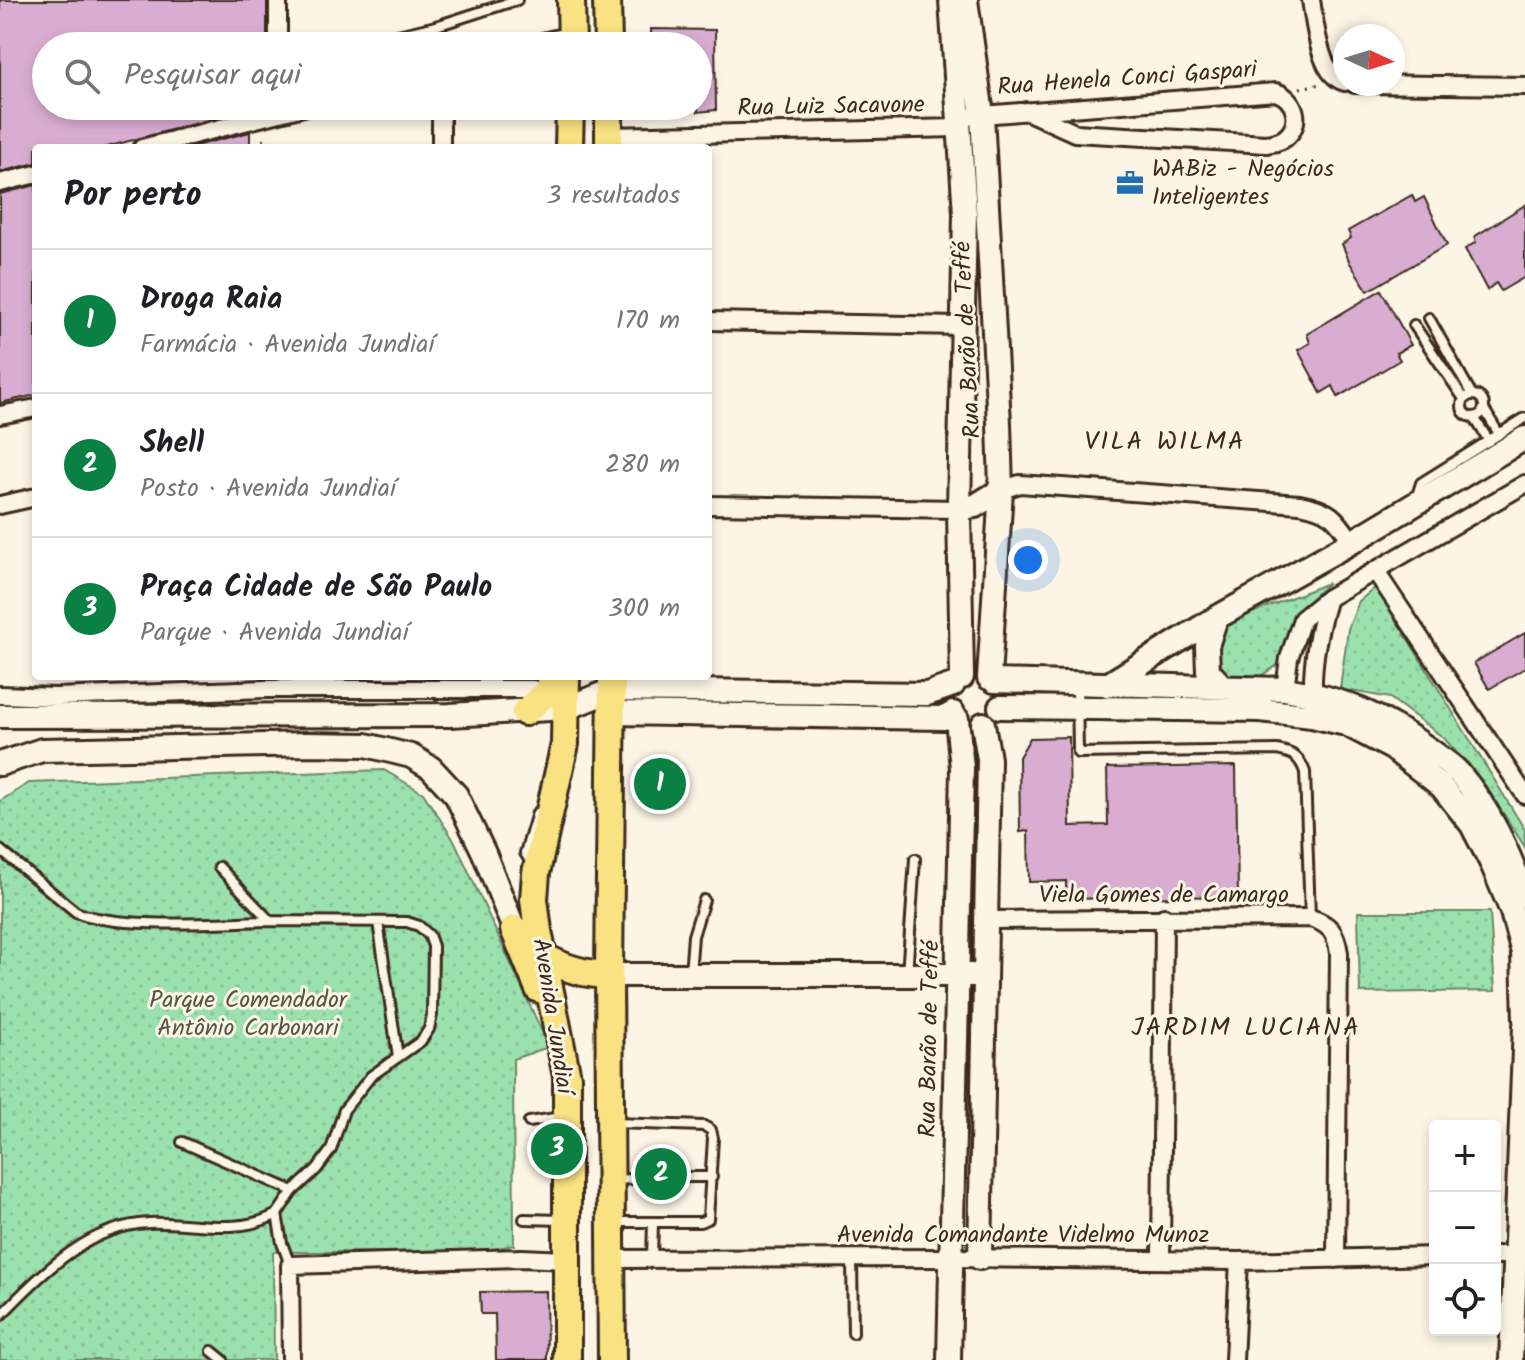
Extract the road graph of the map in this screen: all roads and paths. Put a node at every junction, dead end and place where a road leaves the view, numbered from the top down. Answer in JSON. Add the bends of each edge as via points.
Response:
{"nodes":[{"id":1,"x":278,"y":0,"type":"edge"},
{"id":2,"x":517,"y":0,"type":"edge"},
{"id":3,"x":571,"y":0,"type":"edge"},
{"id":4,"x":607,"y":0,"type":"edge"},
{"id":5,"x":951,"y":0,"type":"edge"},
{"id":6,"x":966,"y":0,"type":"edge"},
{"id":7,"x":1311,"y":0,"type":"edge"},
{"id":8,"x":278,"y":32,"type":"edge"},
{"id":9,"x":410,"y":32,"type":"edge"},
{"id":10,"x":572,"y":32,"type":"edge"},
{"id":11,"x":608,"y":32,"type":"edge"},
{"id":12,"x":1333,"y":72,"type":"edge"},
{"id":13,"x":1405,"y":84,"type":"edge"},
{"id":14,"x":1333,"y":85,"type":"edge"},
{"id":15,"x":1525,"y":86,"type":"edge"},
{"id":16,"x":1276,"y":92,"type":"junction"},
{"id":17,"x":1026,"y":111,"type":"junction"},
{"id":18,"x":982,"y":115,"type":"junction"},
{"id":19,"x":242,"y":120,"type":"edge"},
{"id":20,"x":441,"y":120,"type":"edge"},
{"id":21,"x":570,"y":120,"type":"edge"},
{"id":22,"x":609,"y":120,"type":"edge"},
{"id":23,"x":958,"y":123,"type":"junction"},
{"id":24,"x":609,"y":142,"type":"edge"},
{"id":25,"x":156,"y":144,"type":"edge"},
{"id":26,"x":441,"y":144,"type":"edge"},
{"id":27,"x":569,"y":144,"type":"edge"},
{"id":28,"x":32,"y":175,"type":"edge"},
{"id":29,"x":0,"y":183,"type":"edge"},
{"id":30,"x":987,"y":210,"type":"junction"},
{"id":31,"x":993,"y":314,"type":"junction"},
{"id":32,"x":1429,"y":318,"type":"dead end"},
{"id":33,"x":712,"y":321,"type":"edge"},
{"id":34,"x":1414,"y":325,"type":"dead end"},
{"id":35,"x":961,"y":326,"type":"junction"},
{"id":36,"x":1468,"y":397,"type":"junction"},
{"id":37,"x":32,"y":409,"type":"edge"},
{"id":38,"x":1484,"y":409,"type":"junction"},
{"id":39,"x":0,"y":415,"type":"edge"},
{"id":40,"x":1474,"y":417,"type":"junction"},
{"id":41,"x":1525,"y":418,"type":"edge"},
{"id":42,"x":1499,"y":434,"type":"junction"},
{"id":43,"x":1525,"y":438,"type":"edge"},
{"id":44,"x":1489,"y":441,"type":"junction"},
{"id":45,"x":1525,"y":484,"type":"edge"},
{"id":46,"x":1001,"y":490,"type":"junction"},
{"id":47,"x":32,"y":498,"type":"edge"},
{"id":48,"x":1415,"y":502,"type":"junction"},
{"id":49,"x":0,"y":505,"type":"edge"},
{"id":50,"x":712,"y":505,"type":"edge"},
{"id":51,"x":959,"y":509,"type":"junction"},
{"id":52,"x":1352,"y":542,"type":"junction"},
{"id":53,"x":1376,"y":572,"type":"junction"},
{"id":54,"x":1328,"y":598,"type":"junction"},
{"id":55,"x":1216,"y":618,"type":"junction"},
{"id":56,"x":566,"y":680,"type":"edge"},
{"id":57,"x":991,"y":680,"type":"junction"},
{"id":58,"x":958,"y":681,"type":"junction"},
{"id":59,"x":265,"y":682,"type":"edge"},
{"id":60,"x":1107,"y":685,"type":"junction"},
{"id":61,"x":1223,"y":687,"type":"junction"},
{"id":62,"x":1285,"y":689,"type":"junction"},
{"id":63,"x":450,"y":690,"type":"junction"},
{"id":64,"x":537,"y":692,"type":"edge"},
{"id":65,"x":612,"y":693,"type":"edge"},
{"id":66,"x":1313,"y":693,"type":"junction"},
{"id":67,"x":0,"y":695,"type":"edge"},
{"id":68,"x":1077,"y":695,"type":"junction"},
{"id":69,"x":1000,"y":707,"type":"junction"},
{"id":70,"x":567,"y":708,"type":"junction"},
{"id":71,"x":450,"y":715,"type":"junction"},
{"id":72,"x":0,"y":716,"type":"edge"},
{"id":73,"x":955,"y":716,"type":"junction"},
{"id":74,"x":983,"y":724,"type":"junction"},
{"id":75,"x":0,"y":764,"type":"edge"},
{"id":76,"x":1525,"y":795,"type":"edge"},
{"id":77,"x":0,"y":850,"type":"edge"},
{"id":78,"x":915,"y":859,"type":"dead end"},
{"id":79,"x":219,"y":867,"type":"dead end"},
{"id":80,"x":1525,"y":896,"type":"edge"},
{"id":81,"x":704,"y":900,"type":"dead end"},
{"id":82,"x":1164,"y":917,"type":"junction"},
{"id":83,"x":1310,"y":918,"type":"junction"},
{"id":84,"x":985,"y":920,"type":"junction"},
{"id":85,"x":270,"y":921,"type":"junction"},
{"id":86,"x":378,"y":922,"type":"junction"},
{"id":87,"x":514,"y":929,"type":"junction"},
{"id":88,"x":544,"y":957,"type":"junction"},
{"id":89,"x":985,"y":974,"type":"junction"},
{"id":90,"x":609,"y":975,"type":"junction"},
{"id":91,"x":690,"y":975,"type":"junction"},
{"id":92,"x":907,"y":975,"type":"junction"},
{"id":93,"x":957,"y":975,"type":"junction"},
{"id":94,"x":1525,"y":1020,"type":"edge"},
{"id":95,"x":1525,"y":1026,"type":"edge"},
{"id":96,"x":561,"y":1040,"type":"junction"},
{"id":97,"x":398,"y":1057,"type":"junction"},
{"id":98,"x":567,"y":1116,"type":"junction"},
{"id":99,"x":529,"y":1122,"type":"dead end"},
{"id":100,"x":610,"y":1123,"type":"junction"},
{"id":101,"x":182,"y":1142,"type":"dead end"},
{"id":102,"x":675,"y":1177,"type":"dead end"},
{"id":103,"x":712,"y":1177,"type":"junction"},
{"id":104,"x":647,"y":1178,"type":"dead end"},
{"id":105,"x":609,"y":1180,"type":"junction"},
{"id":106,"x":293,"y":1191,"type":"junction"},
{"id":107,"x":954,"y":1207,"type":"junction"},
{"id":108,"x":277,"y":1214,"type":"junction"},
{"id":109,"x":524,"y":1219,"type":"dead end"},
{"id":110,"x":567,"y":1220,"type":"junction"},
{"id":111,"x":610,"y":1222,"type":"junction"},
{"id":112,"x":653,"y":1222,"type":"junction"},
{"id":113,"x":981,"y":1230,"type":"junction"},
{"id":114,"x":1429,"y":1256,"type":"edge"},
{"id":115,"x":652,"y":1258,"type":"junction"},
{"id":116,"x":852,"y":1258,"type":"junction"},
{"id":117,"x":952,"y":1258,"type":"junction"},
{"id":118,"x":980,"y":1258,"type":"junction"},
{"id":119,"x":1512,"y":1258,"type":"edge"},
{"id":120,"x":610,"y":1259,"type":"junction"},
{"id":121,"x":1161,"y":1259,"type":"junction"},
{"id":122,"x":1336,"y":1259,"type":"junction"},
{"id":123,"x":566,"y":1260,"type":"junction"},
{"id":124,"x":1239,"y":1261,"type":"junction"},
{"id":125,"x":290,"y":1265,"type":"junction"},
{"id":126,"x":0,"y":1316,"type":"edge"},
{"id":127,"x":853,"y":1333,"type":"dead end"},
{"id":128,"x":212,"y":1351,"type":"dead end"},
{"id":129,"x":223,"y":1360,"type":"edge"},
{"id":130,"x":291,"y":1360,"type":"edge"},
{"id":131,"x":567,"y":1360,"type":"edge"},
{"id":132,"x":612,"y":1360,"type":"edge"},
{"id":133,"x":949,"y":1360,"type":"edge"},
{"id":134,"x":1234,"y":1360,"type":"edge"},
{"id":135,"x":1511,"y":1360,"type":"edge"}],
"edges":[{"from":1,"to":8,"type":"street"},
{"from":2,"to":9,"type":"lane"},
{"from":3,"to":10,"type":"main road"},
{"from":4,"to":11,"type":"main road"},
{"from":5,"to":23,"type":"main road","name":"Rua Barão de Teffé"},
{"from":6,"to":18,"type":"main road","name":"Rua Barão de Teffé"},
{"from":7,"to":12,"type":"street","via":[[1325,67]]},
{"from":13,"to":15,"type":"street"},
{"from":14,"to":16,"type":"path"},
{"from":16,"to":17,"type":"street","name":"Rua Henela Conci Gaspari"},
{"from":16,"to":17,"type":"street","via":[[1286,95],[1296,118],[1282,141],[1266,144],[1075,133]]},
{"from":17,"to":18,"type":"street","name":"Rua Henela Conci Gaspari"},
{"from":18,"to":23,"type":"street","name":"Rua Henela Conci Gaspari"},
{"from":18,"to":30,"type":"main road","name":"Rua Barão de Teffé"},
{"from":19,"to":25,"type":"street"},
{"from":20,"to":26,"type":"street"},
{"from":21,"to":27,"type":"main road"},
{"from":22,"to":24,"type":"main road"},
{"from":23,"to":24,"type":"street","name":"Rua Luiz Sacavone"},
{"from":23,"to":30,"type":"main road"},
{"from":23,"to":35,"type":"main road","name":"Rua Barão de Teffé","via":[[965,214]]},
{"from":28,"to":29,"type":"street"},
{"from":30,"to":31,"type":"main road","name":"Rua Barão de Teffé"},
{"from":31,"to":35,"type":"main road"},
{"from":31,"to":46,"type":"main road","name":"Rua Barão de Teffé"},
{"from":32,"to":36,"type":"lane"},
{"from":33,"to":35,"type":"street"},
{"from":34,"to":36,"type":"lane"},
{"from":35,"to":51,"type":"main road","name":"Rua Barão de Teffé"},
{"from":36,"to":38,"type":"lane","via":[[1480,397]]},
{"from":36,"to":40,"type":"lane","via":[[1463,411]]},
{"from":37,"to":39,"type":"street"},
{"from":38,"to":40,"type":"lane"},
{"from":38,"to":42,"type":"lane"},
{"from":40,"to":44,"type":"lane"},
{"from":41,"to":42,"type":"lane"},
{"from":42,"to":44,"type":"lane"},
{"from":43,"to":48,"type":"main road"},
{"from":44,"to":48,"type":"lane","via":[[1421,483]]},
{"from":45,"to":53,"type":"street"},
{"from":46,"to":51,"type":"main road"},
{"from":46,"to":52,"type":"street","via":[[1020,484],[1300,504],[1322,508],[1336,518]]},
{"from":46,"to":57,"type":"main road","name":"Rua Barão de Teffé"},
{"from":47,"to":49,"type":"street"},
{"from":48,"to":52,"type":"main road"},
{"from":50,"to":51,"type":"street"},
{"from":51,"to":58,"type":"main road","name":"Rua Barão de Teffé"},
{"from":52,"to":55,"type":"main road"},
{"from":53,"to":54,"type":"street"},
{"from":53,"to":76,"type":"street"},
{"from":54,"to":62,"type":"street","via":[[1302,619]]},
{"from":54,"to":66,"type":"street","via":[[1319,627]]},
{"from":55,"to":60,"type":"main road"},
{"from":55,"to":61,"type":"main road","via":[[1207,646],[1208,671]]},
{"from":56,"to":70,"type":"main road","name":"Avenida Jundiaí"},
{"from":57,"to":58,"type":"main road","via":[[976,673]]},
{"from":57,"to":68,"type":"main road"},
{"from":57,"to":69,"type":"main road","via":[[1000,693]]},
{"from":58,"to":65,"type":"main road","via":[[927,694]]},
{"from":58,"to":73,"type":"main road","via":[[949,699]]},
{"from":59,"to":63,"type":"street"},
{"from":59,"to":67,"type":"street","via":[[56,697]]},
{"from":60,"to":61,"type":"main road"},
{"from":60,"to":68,"type":"main road"},
{"from":61,"to":62,"type":"main road"},
{"from":62,"to":66,"type":"main road"},
{"from":63,"to":64,"type":"street"},
{"from":63,"to":71,"type":"street"},
{"from":64,"to":70,"type":"main road"},
{"from":64,"to":71,"type":"main road"},
{"from":65,"to":70,"type":"main road"},
{"from":65,"to":73,"type":"main road"},
{"from":65,"to":90,"type":"main road","name":"Avenida Jundiaí"},
{"from":66,"to":80,"type":"main road","via":[[1354,705],[1400,728],[1457,770],[1489,814]]},
{"from":68,"to":69,"type":"main road"},
{"from":68,"to":83,"type":"lane","via":[[1078,753],[1277,750],[1301,760]]},
{"from":68,"to":94,"type":"main road","via":[[1312,716],[1346,724],[1392,748],[1441,786],[1472,825],[1493,866],[1523,953]]},
{"from":69,"to":74,"type":"main road"},
{"from":70,"to":88,"type":"main road","name":"Avenida Jundiaí","via":[[565,744],[548,786],[536,873],[534,899]]},
{"from":71,"to":72,"type":"main road"},
{"from":73,"to":74,"type":"main road","via":[[969,725]]},
{"from":73,"to":93,"type":"main road","name":"Rua Barão de Teffé","via":[[962,768]]},
{"from":74,"to":84,"type":"main road","via":[[989,759]]},
{"from":75,"to":87,"type":"main road","via":[[42,750],[308,744],[366,745],[411,756],[431,768],[456,795]]},
{"from":77,"to":85,"type":"lane","via":[[88,917]]},
{"from":78,"to":92,"type":"lane"},
{"from":79,"to":85,"type":"lane"},
{"from":81,"to":91,"type":"lane","via":[[693,936]]},
{"from":82,"to":83,"type":"street","name":"Viela Gomes de Camargo"},
{"from":82,"to":84,"type":"street","name":"Viela Gomes de Camargo"},
{"from":82,"to":121,"type":"street"},
{"from":83,"to":122,"type":"street","name":"Viela Gomes de Camargo","via":[[1326,923],[1337,935],[1339,953]]},
{"from":84,"to":89,"type":"main road"},
{"from":85,"to":86,"type":"lane"},
{"from":86,"to":97,"type":"lane"},
{"from":86,"to":97,"type":"lane","via":[[419,926],[433,946],[429,1029]]},
{"from":87,"to":88,"type":"main road"},
{"from":87,"to":96,"type":"main road"},
{"from":88,"to":90,"type":"main road","via":[[565,969]]},
{"from":88,"to":96,"type":"main road","name":"Avenida Jundiaí"},
{"from":89,"to":93,"type":"main road"},
{"from":89,"to":113,"type":"main road"},
{"from":90,"to":91,"type":"main road"},
{"from":90,"to":100,"type":"main road","name":"Avenida Jundiaí"},
{"from":91,"to":92,"type":"main road"},
{"from":92,"to":93,"type":"main road"},
{"from":93,"to":107,"type":"main road","name":"Rua Barão de Teffé"},
{"from":95,"to":119,"type":"main road"},
{"from":96,"to":98,"type":"main road","name":"Avenida Jundiaí"},
{"from":97,"to":106,"type":"lane","via":[[371,1076],[344,1110],[331,1150]]},
{"from":98,"to":99,"type":"lane"},
{"from":98,"to":110,"type":"main road","name":"Avenida Jundiaí"},
{"from":100,"to":103,"type":"lane","via":[[704,1126],[713,1138]]},
{"from":100,"to":105,"type":"main road","name":"Avenida Jundiaí"},
{"from":101,"to":106,"type":"lane"},
{"from":102,"to":103,"type":"lane"},
{"from":103,"to":112,"type":"lane","via":[[708,1219]]},
{"from":104,"to":105,"type":"lane"},
{"from":105,"to":111,"type":"main road","name":"Avenida Jundiaí"},
{"from":106,"to":108,"type":"lane"},
{"from":107,"to":113,"type":"main road"},
{"from":107,"to":117,"type":"main road","name":"Rua Barão de Teffé"},
{"from":108,"to":125,"type":"lane"},
{"from":108,"to":126,"type":"lane","via":[[238,1226],[147,1223],[99,1235],[64,1255]]},
{"from":109,"to":110,"type":"lane"},
{"from":110,"to":123,"type":"main road","name":"Avenida Jundiaí"},
{"from":111,"to":112,"type":"lane"},
{"from":111,"to":120,"type":"main road","name":"Avenida Jundiaí"},
{"from":112,"to":115,"type":"lane"},
{"from":113,"to":118,"type":"main road"},
{"from":114,"to":122,"type":"street","name":"Avenida Comandante Videlmo Munoz"},
{"from":115,"to":116,"type":"street","name":"Avenida Comandante Videlmo Munoz"},
{"from":115,"to":120,"type":"street","name":"Avenida Comandante Videlmo Munoz"},
{"from":116,"to":117,"type":"street","name":"Avenida Comandante Videlmo Munoz"},
{"from":116,"to":127,"type":"lane"},
{"from":117,"to":118,"type":"street","name":"Avenida Comandante Videlmo Munoz"},
{"from":117,"to":133,"type":"main road","name":"Rua Barão de Teffé"},
{"from":118,"to":121,"type":"street","name":"Avenida Comandante Videlmo Munoz"},
{"from":119,"to":135,"type":"main road"},
{"from":120,"to":132,"type":"main road","name":"Avenida Jundiaí"},
{"from":121,"to":124,"type":"street","name":"Avenida Comandante Videlmo Munoz"},
{"from":122,"to":124,"type":"street","name":"Avenida Comandante Videlmo Munoz"},
{"from":123,"to":125,"type":"street"},
{"from":123,"to":131,"type":"main road","name":"Avenida Jundiaí"},
{"from":124,"to":134,"type":"street"},
{"from":125,"to":130,"type":"street"},
{"from":128,"to":129,"type":"lane"}]}
